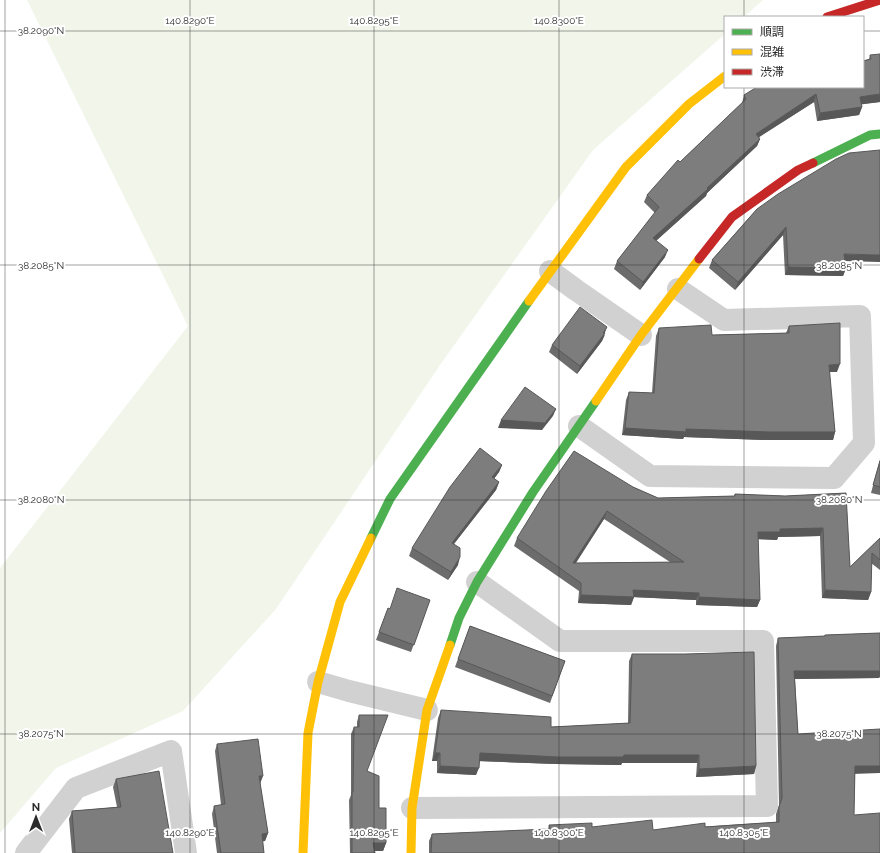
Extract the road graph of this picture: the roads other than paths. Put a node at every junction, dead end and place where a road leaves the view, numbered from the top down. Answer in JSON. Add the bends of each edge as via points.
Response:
{"nodes":[{"id":1,"x":880,"y":0,"type":"edge"},
{"id":2,"x":830,"y":16,"type":"edge"},
{"id":3,"x":724,"y":77,"type":"edge"},
{"id":4,"x":880,"y":134,"type":"edge"},
{"id":5,"x":550,"y":271,"type":"junction"},
{"id":6,"x":678,"y":289,"type":"junction"},
{"id":7,"x":641,"y":335,"type":"junction"},
{"id":8,"x":579,"y":426,"type":"junction"},
{"id":9,"x":477,"y":582,"type":"junction"},
{"id":10,"x":318,"y":682,"type":"junction"},
{"id":11,"x":427,"y":710,"type":"junction"},
{"id":12,"x":412,"y":808,"type":"junction"},
{"id":13,"x":26,"y":853,"type":"edge"},
{"id":14,"x":186,"y":853,"type":"edge"},
{"id":15,"x":303,"y":853,"type":"edge"},
{"id":16,"x":412,"y":853,"type":"edge"}],
"edges":[{"from":1,"to":2,"type":"street"},
{"from":3,"to":5,"type":"street","via":[[689,104],[626,167]]},
{"from":4,"to":6,"type":"street","via":[[870,136],[798,170],[732,217]]},
{"from":5,"to":7,"type":"street"},
{"from":5,"to":10,"type":"street","via":[[390,499],[340,602]]},
{"from":6,"to":7,"type":"street"},
{"from":6,"to":8,"type":"street","via":[[724,320],[860,316],[864,443],[834,478],[650,476]]},
{"from":7,"to":8,"type":"street"},
{"from":8,"to":9,"type":"street","via":[[533,492]]},
{"from":9,"to":11,"type":"street","via":[[459,618]]},
{"from":9,"to":12,"type":"street","via":[[560,641],[763,641],[767,806]]},
{"from":10,"to":11,"type":"street"},
{"from":10,"to":15,"type":"street","via":[[308,734]]},
{"from":11,"to":12,"type":"street"},
{"from":12,"to":16,"type":"street"},
{"from":13,"to":14,"type":"street","via":[[76,788],[171,751]]}]}
